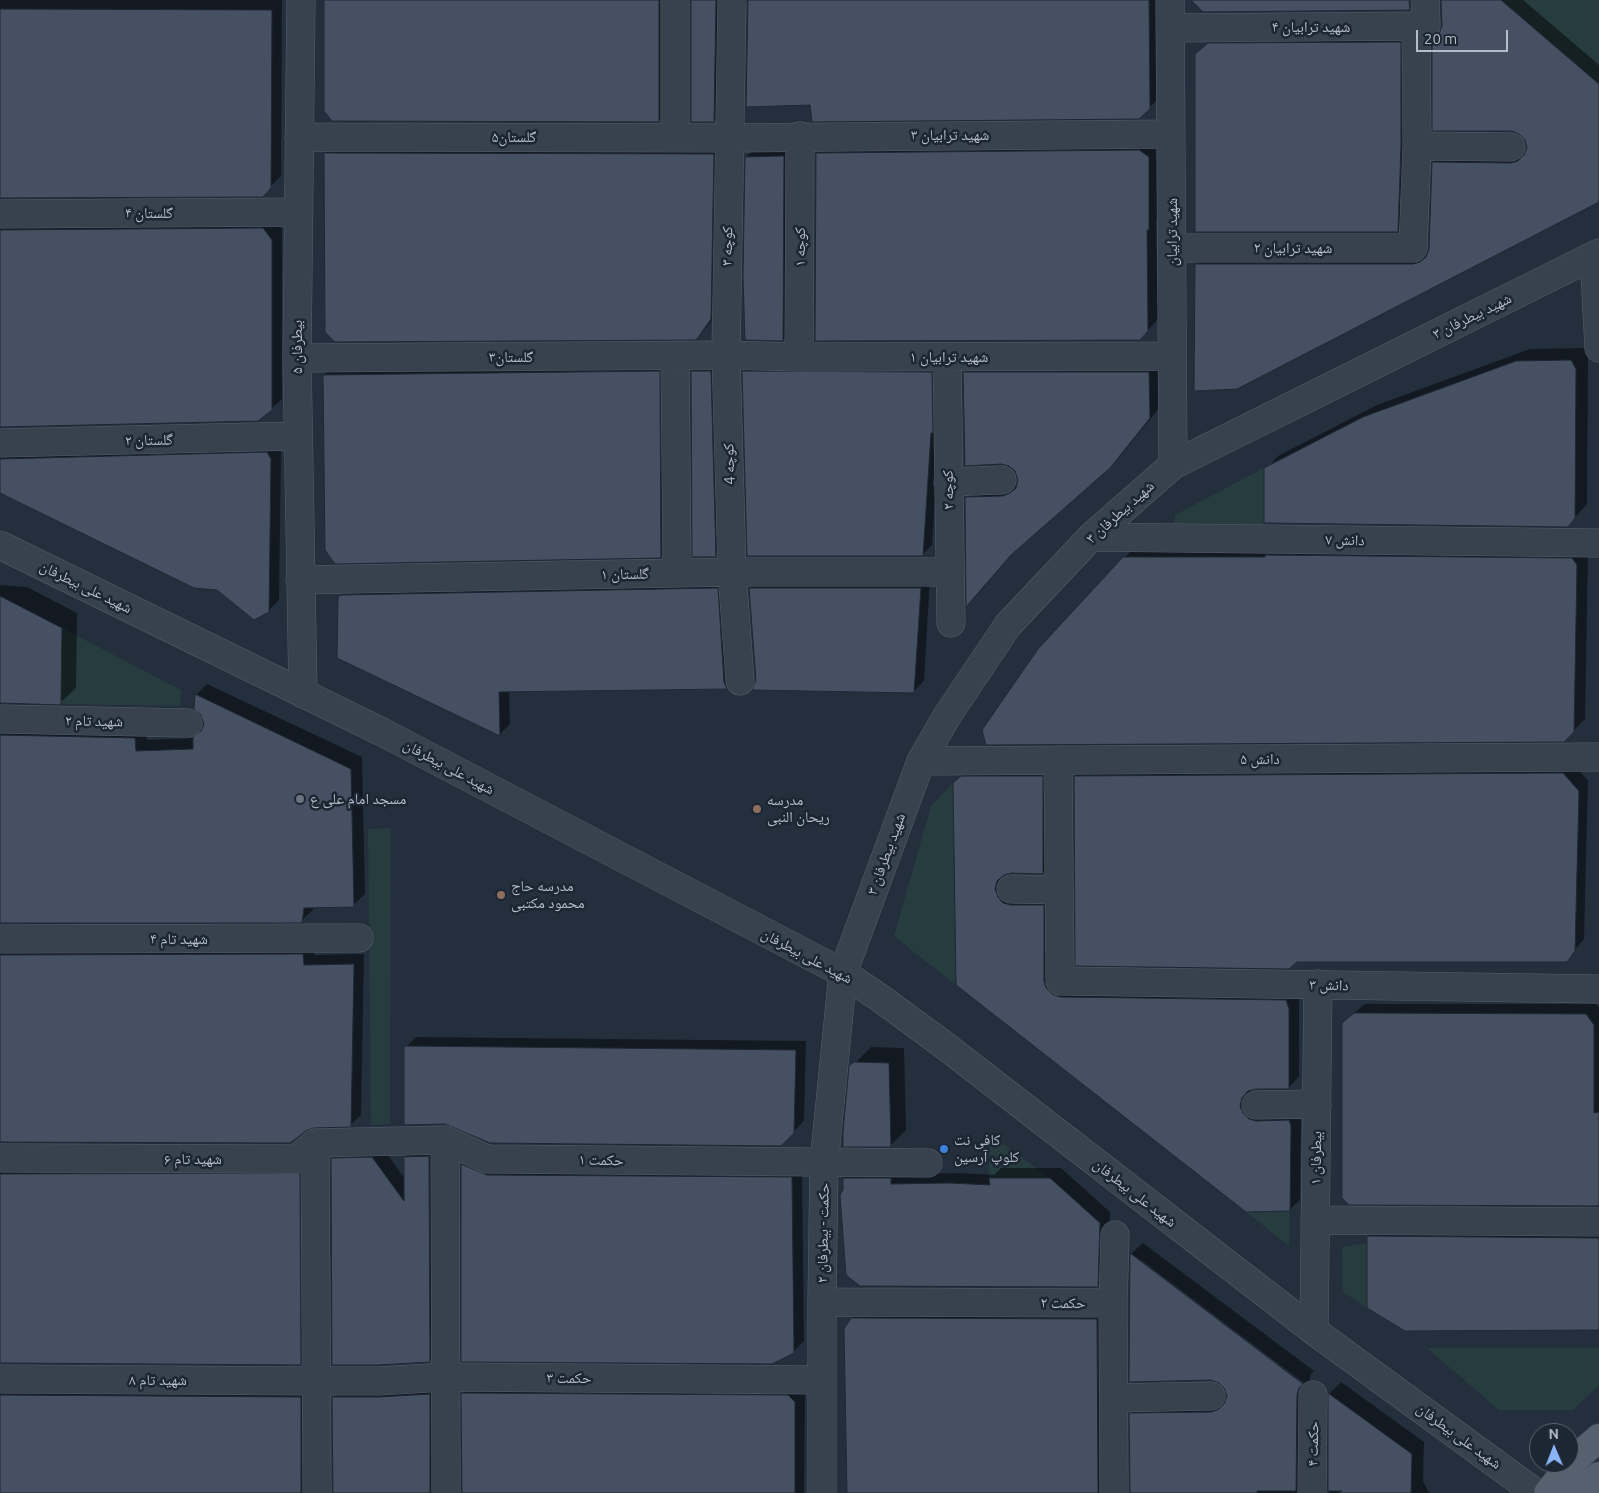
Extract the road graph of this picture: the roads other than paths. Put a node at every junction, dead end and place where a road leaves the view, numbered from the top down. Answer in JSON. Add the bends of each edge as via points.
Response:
{"nodes":[{"id":1,"x":301,"y":0,"type":"edge"},
{"id":2,"x":675,"y":0,"type":"edge"},
{"id":3,"x":732,"y":0,"type":"edge"},
{"id":4,"x":1170,"y":0,"type":"edge"},
{"id":5,"x":1425,"y":0,"type":"edge"},
{"id":6,"x":1416,"y":26,"type":"junction"},
{"id":7,"x":1170,"y":28,"type":"junction"},
{"id":8,"x":1171,"y":134,"type":"junction"},
{"id":9,"x":800,"y":136,"type":"junction"},
{"id":10,"x":299,"y":137,"type":"junction"},
{"id":11,"x":675,"y":137,"type":"junction"},
{"id":12,"x":729,"y":138,"type":"junction"},
{"id":13,"x":1418,"y":146,"type":"junction"},
{"id":14,"x":1511,"y":147,"type":"dead end"},
{"id":15,"x":298,"y":212,"type":"junction"},
{"id":16,"x":0,"y":214,"type":"edge"},
{"id":17,"x":1172,"y":248,"type":"junction"},
{"id":18,"x":1596,"y":254,"type":"edge"},
{"id":19,"x":1599,"y":348,"type":"edge"},
{"id":20,"x":726,"y":355,"type":"junction"},
{"id":21,"x":675,"y":356,"type":"junction"},
{"id":22,"x":1172,"y":356,"type":"junction"},
{"id":23,"x":800,"y":357,"type":"junction"},
{"id":24,"x":947,"y":357,"type":"junction"},
{"id":25,"x":297,"y":358,"type":"junction"},
{"id":26,"x":297,"y":436,"type":"junction"},
{"id":27,"x":0,"y":443,"type":"edge"},
{"id":28,"x":1173,"y":465,"type":"junction"},
{"id":29,"x":1002,"y":480,"type":"dead end"},
{"id":30,"x":948,"y":482,"type":"junction"},
{"id":31,"x":1091,"y":536,"type":"junction"},
{"id":32,"x":1599,"y":543,"type":"edge"},
{"id":33,"x":0,"y":545,"type":"edge"},
{"id":34,"x":732,"y":572,"type":"junction"},
{"id":35,"x":950,"y":572,"type":"junction"},
{"id":36,"x":676,"y":573,"type":"junction"},
{"id":37,"x":300,"y":580,"type":"junction"},
{"id":38,"x":951,"y":623,"type":"dead end"},
{"id":39,"x":740,"y":681,"type":"dead end"},
{"id":40,"x":303,"y":694,"type":"junction"},
{"id":41,"x":0,"y":719,"type":"edge"},
{"id":42,"x":188,"y":723,"type":"dead end"},
{"id":43,"x":1599,"y":757,"type":"edge"},
{"id":44,"x":1058,"y":760,"type":"junction"},
{"id":45,"x":920,"y":761,"type":"junction"},
{"id":46,"x":1011,"y":889,"type":"dead end"},
{"id":47,"x":1059,"y":890,"type":"junction"},
{"id":48,"x":359,"y":938,"type":"dead end"},
{"id":49,"x":0,"y":939,"type":"edge"},
{"id":50,"x":843,"y":973,"type":"junction"},
{"id":51,"x":1318,"y":984,"type":"junction"},
{"id":52,"x":1599,"y":989,"type":"edge"},
{"id":53,"x":1317,"y":1104,"type":"junction"},
{"id":54,"x":1256,"y":1105,"type":"dead end"},
{"id":55,"x":445,"y":1140,"type":"junction"},
{"id":56,"x":315,"y":1143,"type":"junction"},
{"id":57,"x":0,"y":1158,"type":"edge"},
{"id":58,"x":824,"y":1163,"type":"junction"},
{"id":59,"x":928,"y":1163,"type":"dead end"},
{"id":60,"x":1315,"y":1220,"type":"junction"},
{"id":61,"x":1599,"y":1222,"type":"edge"},
{"id":62,"x":1115,"y":1235,"type":"dead end"},
{"id":63,"x":822,"y":1302,"type":"junction"},
{"id":64,"x":1113,"y":1303,"type":"junction"},
{"id":65,"x":1314,"y":1331,"type":"junction"},
{"id":66,"x":446,"y":1377,"type":"junction"},
{"id":67,"x":0,"y":1379,"type":"edge"},
{"id":68,"x":822,"y":1380,"type":"junction"},
{"id":69,"x":316,"y":1381,"type":"junction"},
{"id":70,"x":1313,"y":1395,"type":"dead end"},
{"id":71,"x":1211,"y":1396,"type":"dead end"},
{"id":72,"x":1114,"y":1398,"type":"junction"},
{"id":73,"x":1599,"y":1438,"type":"edge"},
{"id":74,"x":1599,"y":1476,"type":"edge"},
{"id":75,"x":317,"y":1493,"type":"edge"},
{"id":76,"x":446,"y":1493,"type":"edge"},
{"id":77,"x":822,"y":1493,"type":"edge"},
{"id":78,"x":1114,"y":1493,"type":"edge"},
{"id":79,"x":1312,"y":1493,"type":"edge"},
{"id":80,"x":1536,"y":1493,"type":"edge"},
{"id":81,"x":1548,"y":1493,"type":"edge"},
{"id":82,"x":1558,"y":1493,"type":"edge"}],
"edges":[{"from":1,"to":10,"type":"street","name":"بیطرفان ۵"},
{"from":2,"to":11,"type":"street"},
{"from":3,"to":12,"type":"street","name":"کوچه ۳"},
{"from":4,"to":7,"type":"street","name":"شهید ترابیان"},
{"from":5,"to":6,"type":"street","via":[[1426,26]]},
{"from":6,"to":7,"type":"street","name":"شهید ترابیان ۴"},
{"from":6,"to":13,"type":"street"},
{"from":7,"to":8,"type":"street","name":"شهید ترابیان"},
{"from":8,"to":9,"type":"street","name":"شهید ترابیان ۳"},
{"from":8,"to":17,"type":"street","name":"شهید ترابیان"},
{"from":9,"to":12,"type":"street","name":"شهید ترابیان ۳"},
{"from":9,"to":23,"type":"street","name":"کوچه ۱"},
{"from":10,"to":11,"type":"street","name":"گلستان۵"},
{"from":10,"to":15,"type":"street","name":"بیطرفان ۵"},
{"from":11,"to":12,"type":"street","name":"گلستان۵"},
{"from":12,"to":20,"type":"street","name":"کوچه ۳"},
{"from":13,"to":14,"type":"street"},
{"from":13,"to":17,"type":"street","name":"شهید ترابیان ۲","via":[[1413,248]]},
{"from":15,"to":16,"type":"street","name":"گلستان ۴"},
{"from":15,"to":25,"type":"street","name":"بیطرفان ۵"},
{"from":17,"to":22,"type":"street","name":"شهید ترابیان"},
{"from":18,"to":19,"type":"street"},
{"from":18,"to":28,"type":"street","name":"شهید بیطرفان ۳"},
{"from":20,"to":21,"type":"street","name":"گلستان۳"},
{"from":20,"to":23,"type":"street","name":"شهید ترابیان ۱"},
{"from":20,"to":34,"type":"street","name":"کوچه 4"},
{"from":21,"to":25,"type":"street","name":"گلستان۳"},
{"from":21,"to":36,"type":"street"},
{"from":22,"to":24,"type":"street","name":"شهید ترابیان ۱"},
{"from":22,"to":28,"type":"street","name":"شهید ترابیان"},
{"from":23,"to":24,"type":"street","name":"شهید ترابیان ۱"},
{"from":24,"to":30,"type":"street","name":"کوچه ۲"},
{"from":25,"to":26,"type":"street","name":"بیطرفان ۵"},
{"from":26,"to":27,"type":"street","name":"گلستان ۲"},
{"from":26,"to":37,"type":"street","name":"بیطرفان ۵"},
{"from":28,"to":31,"type":"street","name":"شهید بیطرفان ۳"},
{"from":29,"to":30,"type":"street"},
{"from":30,"to":35,"type":"street","name":"کوچه ۲"},
{"from":31,"to":32,"type":"street","name":"دانش ۷"},
{"from":31,"to":45,"type":"street","name":"شهید بیطرفان ۳","via":[[1008,625]]},
{"from":33,"to":40,"type":"street","name":"شهید علی بیطرفان"},
{"from":34,"to":35,"type":"street","name":"گلستان ۱"},
{"from":34,"to":36,"type":"street","name":"گلستان ۱"},
{"from":34,"to":39,"type":"street","name":"کوچه 4"},
{"from":35,"to":38,"type":"street","name":"کوچه ۲"},
{"from":36,"to":37,"type":"street","name":"گلستان ۱"},
{"from":37,"to":40,"type":"street","name":"بیطرفان ۵"},
{"from":40,"to":50,"type":"street","name":"شهید علی بیطرفان","via":[[382,732]]},
{"from":41,"to":42,"type":"street","name":"شهید تام ۲"},
{"from":43,"to":44,"type":"street","name":"دانش ۵"},
{"from":44,"to":45,"type":"street","name":"دانش ۵"},
{"from":44,"to":47,"type":"street"},
{"from":45,"to":50,"type":"street","name":"شهید بیطرفان ۳"},
{"from":46,"to":47,"type":"street"},
{"from":47,"to":51,"type":"street","name":"دانش ۳","via":[[1060,981]]},
{"from":48,"to":49,"type":"street","name":"شهید تام ۴"},
{"from":50,"to":58,"type":"street","name":"حکمت - بیطرفان ۲"},
{"from":50,"to":65,"type":"street","name":"شهید علی بیطرفان","via":[[944,1045]]},
{"from":51,"to":52,"type":"street","name":"دانش ۳"},
{"from":51,"to":53,"type":"street","name":"بیطرفان ۱"},
{"from":53,"to":54,"type":"street"},
{"from":53,"to":60,"type":"street","name":"بیطرفان ۱"},
{"from":55,"to":56,"type":"street","name":"حکمت ۱"},
{"from":55,"to":58,"type":"street","name":"حکمت ۱","via":[[487,1159]]},
{"from":55,"to":66,"type":"street"},
{"from":56,"to":57,"type":"street","name":"شهید تام ۶","via":[[296,1159]]},
{"from":56,"to":69,"type":"street"},
{"from":58,"to":59,"type":"street","name":"حکمت ۱"},
{"from":58,"to":63,"type":"street","name":"حکمت - بیطرفان ۲"},
{"from":60,"to":61,"type":"street"},
{"from":60,"to":65,"type":"street","name":"بیطرفان ۱"},
{"from":62,"to":64,"type":"street"},
{"from":63,"to":64,"type":"street","name":"حکمت ۲"},
{"from":63,"to":68,"type":"street","name":"حکمت - بیطرفان ۲"},
{"from":64,"to":72,"type":"street"},
{"from":65,"to":80,"type":"street","name":"شهید علی بیطرفان"},
{"from":66,"to":68,"type":"street","name":"حکمت ۳"},
{"from":66,"to":69,"type":"street","name":"حکمت ۳"},
{"from":66,"to":76,"type":"street"},
{"from":67,"to":69,"type":"street","name":"شهید تام ۸"},
{"from":68,"to":77,"type":"street","name":"حکمت - بیطرفان ۲"},
{"from":69,"to":75,"type":"street"},
{"from":70,"to":79,"type":"street","name":"حکمت ۴"},
{"from":71,"to":72,"type":"street"},
{"from":72,"to":78,"type":"street"},
{"from":73,"to":81,"type":"main road","via":[[1576,1458]]},
{"from":74,"to":82,"type":"main road"}]}
